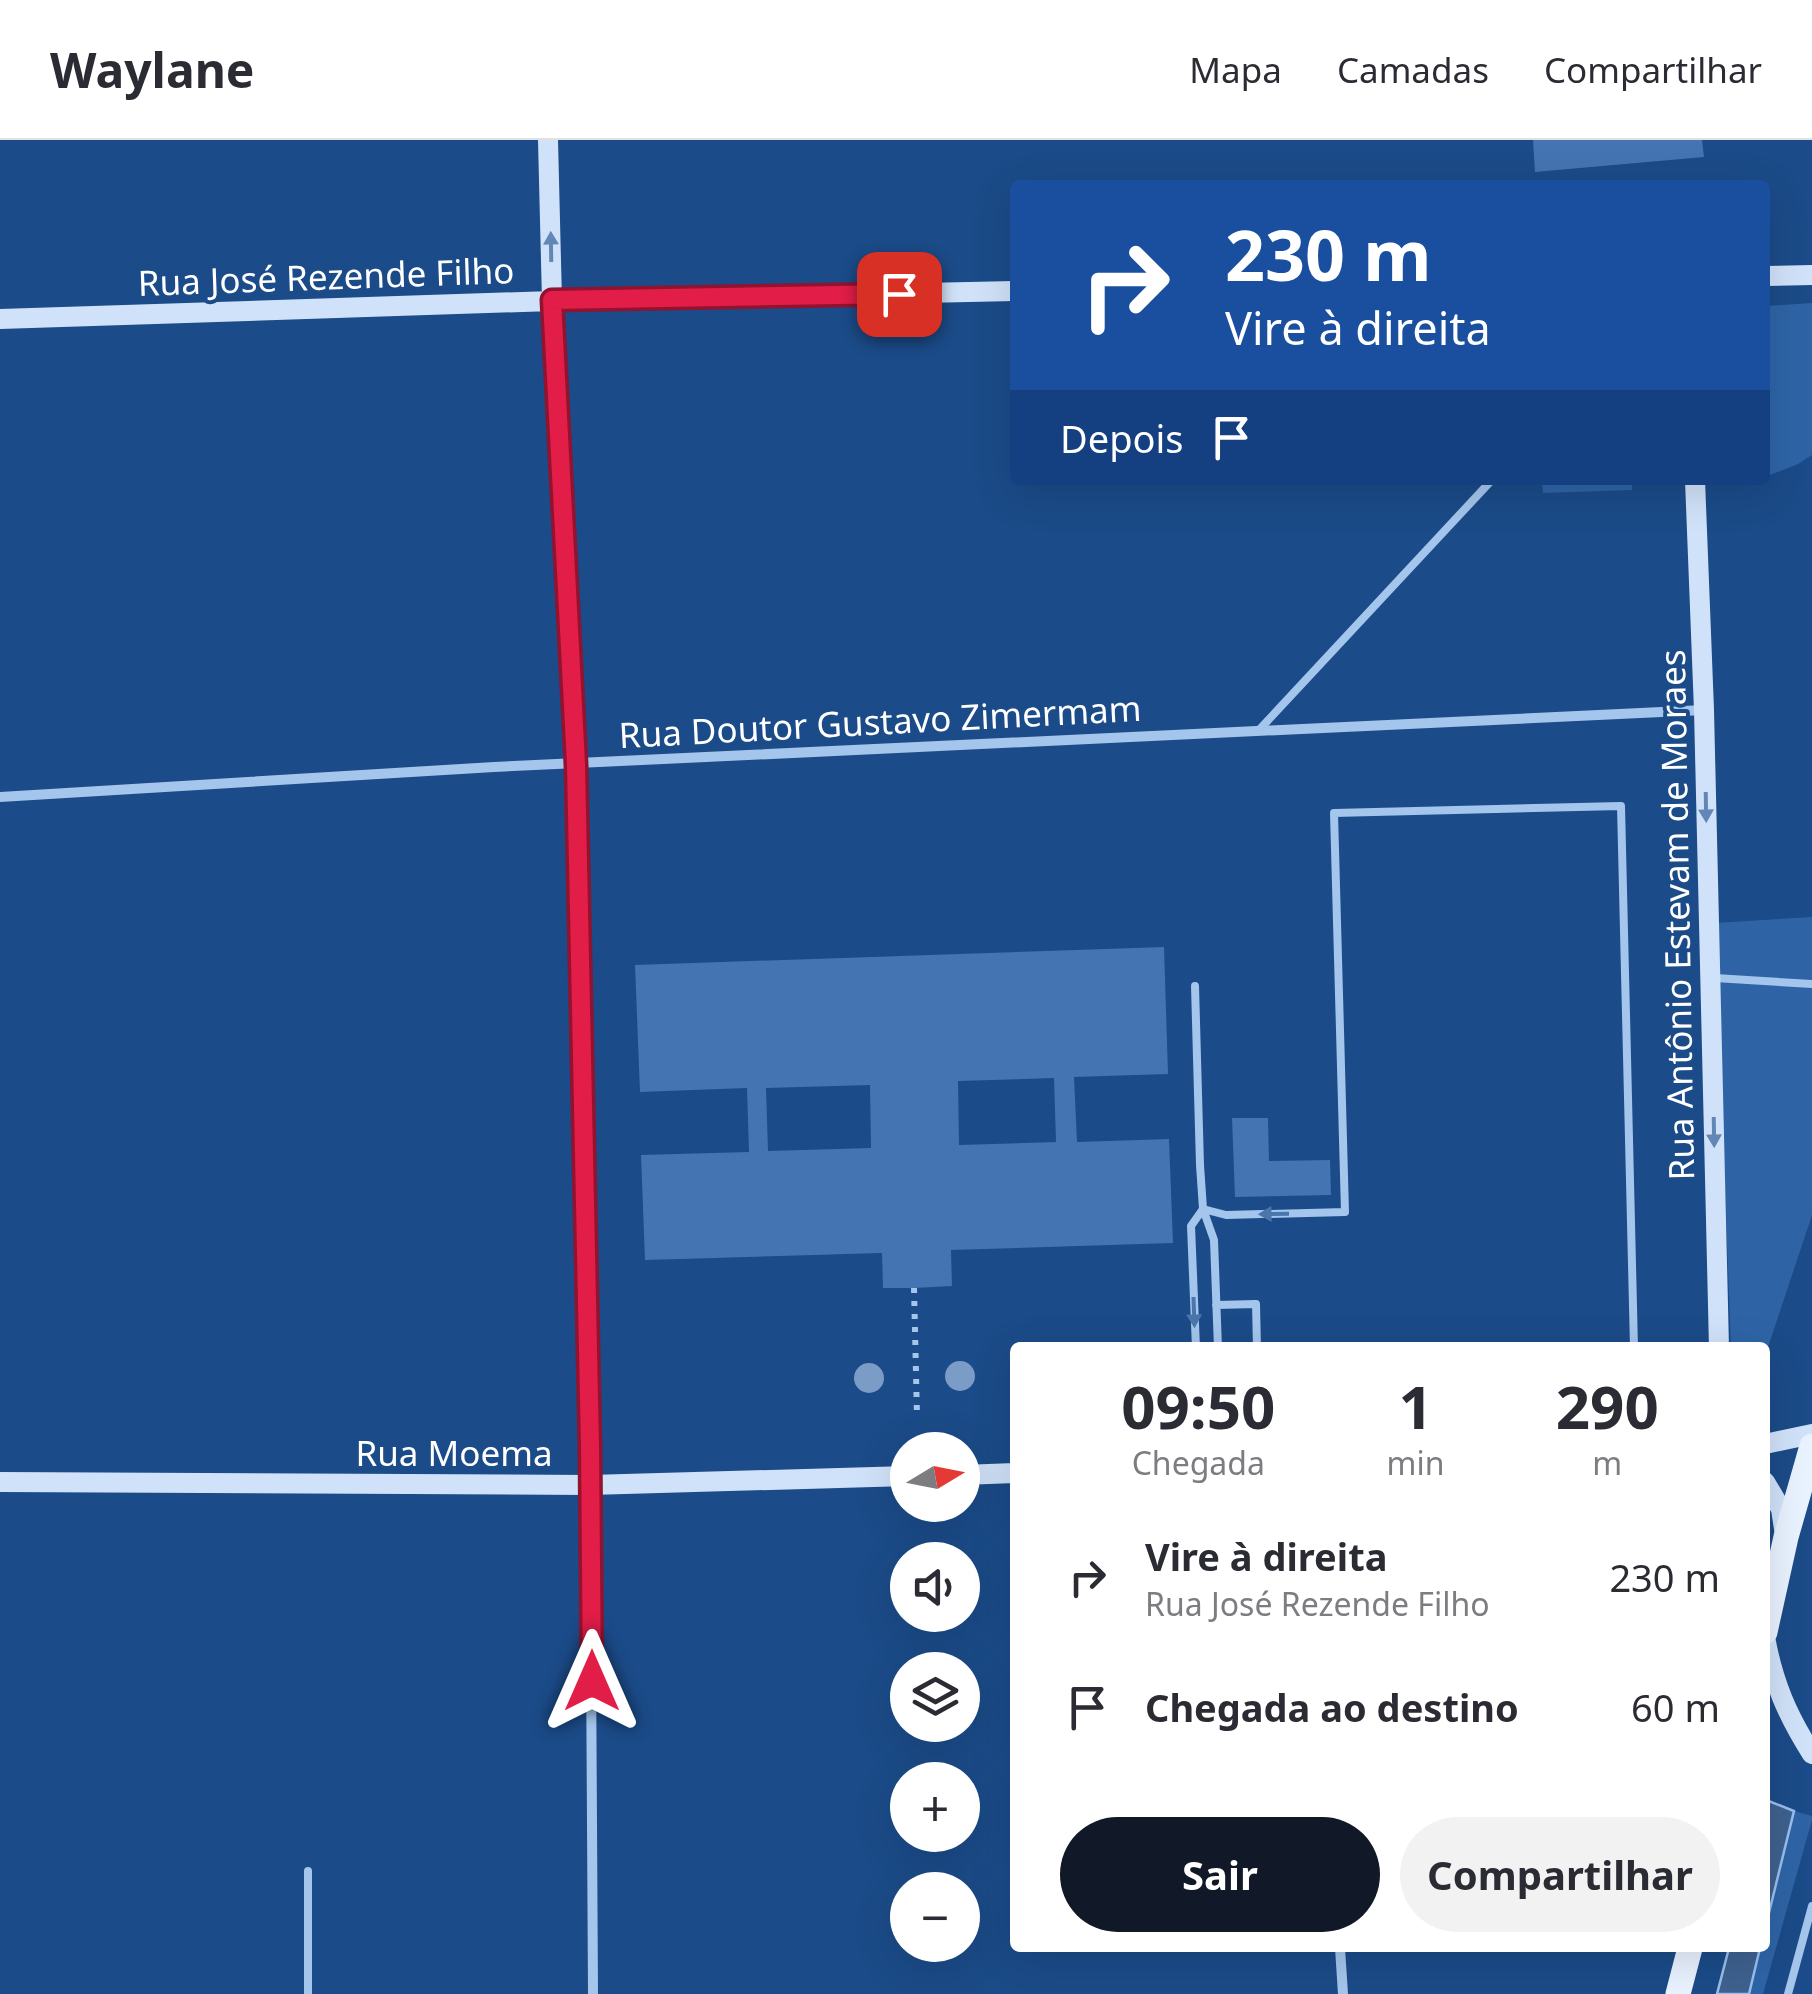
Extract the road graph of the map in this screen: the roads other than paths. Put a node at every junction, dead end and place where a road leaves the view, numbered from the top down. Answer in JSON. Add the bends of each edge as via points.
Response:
{"nodes":[{"id":1,"x":548,"y":140,"type":"edge"},
{"id":2,"x":1770,"y":276,"type":"edge"},
{"id":3,"x":1812,"y":276,"type":"edge"},
{"id":4,"x":1010,"y":292,"type":"edge"},
{"id":5,"x":552,"y":300,"type":"junction"},
{"id":6,"x":0,"y":319,"type":"edge"},
{"id":7,"x":1487,"y":485,"type":"edge"},
{"id":8,"x":1696,"y":485,"type":"edge"},
{"id":9,"x":1704,"y":710,"type":"junction"},
{"id":10,"x":1259,"y":730,"type":"junction"},
{"id":11,"x":576,"y":764,"type":"junction"},
{"id":12,"x":0,"y":796,"type":"edge"},
{"id":13,"x":1710,"y":978,"type":"junction"},
{"id":14,"x":1812,"y":984,"type":"edge"},
{"id":15,"x":1196,"y":986,"type":"dead end"},
{"id":16,"x":1203,"y":1210,"type":"junction"},
{"id":17,"x":1216,"y":1305,"type":"junction"},
{"id":18,"x":1196,"y":1342,"type":"edge"},
{"id":19,"x":1218,"y":1342,"type":"edge"},
{"id":20,"x":1257,"y":1342,"type":"edge"},
{"id":21,"x":1634,"y":1342,"type":"edge"},
{"id":22,"x":1719,"y":1342,"type":"edge"},
{"id":23,"x":1812,"y":1434,"type":"edge"},
{"id":24,"x":1770,"y":1443,"type":"edge"},
{"id":25,"x":1812,"y":1446,"type":"edge"},
{"id":26,"x":1010,"y":1473,"type":"edge"},
{"id":27,"x":980,"y":1474,"type":"edge"},
{"id":28,"x":890,"y":1477,"type":"edge"},
{"id":29,"x":0,"y":1482,"type":"edge"},
{"id":30,"x":590,"y":1485,"type":"junction"},
{"id":31,"x":1770,"y":1490,"type":"edge"},
{"id":32,"x":1786,"y":1537,"type":"junction"},
{"id":33,"x":1770,"y":1611,"type":"edge"},
{"id":34,"x":1770,"y":1665,"type":"edge"},
{"id":35,"x":1812,"y":1754,"type":"edge"},
{"id":36,"x":308,"y":1871,"type":"dead end"},
{"id":37,"x":1812,"y":1906,"type":"edge"},
{"id":38,"x":1340,"y":1952,"type":"edge"},
{"id":39,"x":1689,"y":1952,"type":"edge"},
{"id":40,"x":308,"y":1994,"type":"edge"},
{"id":41,"x":593,"y":1994,"type":"edge"},
{"id":42,"x":1343,"y":1994,"type":"edge"},
{"id":43,"x":1678,"y":1994,"type":"edge"},
{"id":44,"x":1788,"y":1994,"type":"edge"}],
"edges":[{"from":5,"to":1,"type":"street","one_way":true},
{"from":2,"to":3,"type":"street"},
{"from":4,"to":5,"type":"street","name":"Rua José Rezende Filho"},
{"from":5,"to":6,"type":"street","name":"Rua José Rezende Filho"},
{"from":5,"to":11,"type":"street"},
{"from":7,"to":10,"type":"lane"},
{"from":8,"to":9,"type":"street","name":"Rua Antônio Estevam de Moraes"},
{"from":9,"to":10,"type":"street","name":"Rua Doutor Gustavo Zimermam"},
{"from":9,"to":13,"type":"street","name":"Rua Antônio Estevam de Moraes","one_way":true},
{"from":10,"to":11,"type":"street","name":"Rua Doutor Gustavo Zimermam"},
{"from":11,"to":12,"type":"street","name":"Rua Doutor Gustavo Zimermam"},
{"from":11,"to":30,"type":"street"},
{"from":13,"to":14,"type":"lane"},
{"from":13,"to":22,"type":"street","name":"Rua Antônio Estevam de Moraes","one_way":true},
{"from":15,"to":16,"type":"lane"},
{"from":16,"to":17,"type":"lane","via":[[1214,1240]]},
{"from":16,"to":18,"type":"lane","one_way":true,"via":[[1192,1226]]},
{"from":21,"to":16,"type":"lane","one_way":true,"via":[[1621,806],[1334,813],[1345,1212]]},
{"from":17,"to":19,"type":"lane"},
{"from":17,"to":20,"type":"lane","via":[[1256,1304]]},
{"from":23,"to":24,"type":"street"},
{"from":25,"to":32,"type":"main road"},
{"from":26,"to":27,"type":"street"},
{"from":28,"to":30,"type":"street","name":"Rua Moema"},
{"from":29,"to":30,"type":"street","name":"Rua Moema"},
{"from":30,"to":41,"type":"street"},
{"from":31,"to":32,"type":"street"},
{"from":32,"to":33,"type":"main road"},
{"from":34,"to":35,"type":"street","via":[[1784,1707]]},
{"from":36,"to":40,"type":"lane"},
{"from":37,"to":44,"type":"lane"},
{"from":38,"to":42,"type":"street"},
{"from":39,"to":43,"type":"main road"}]}
